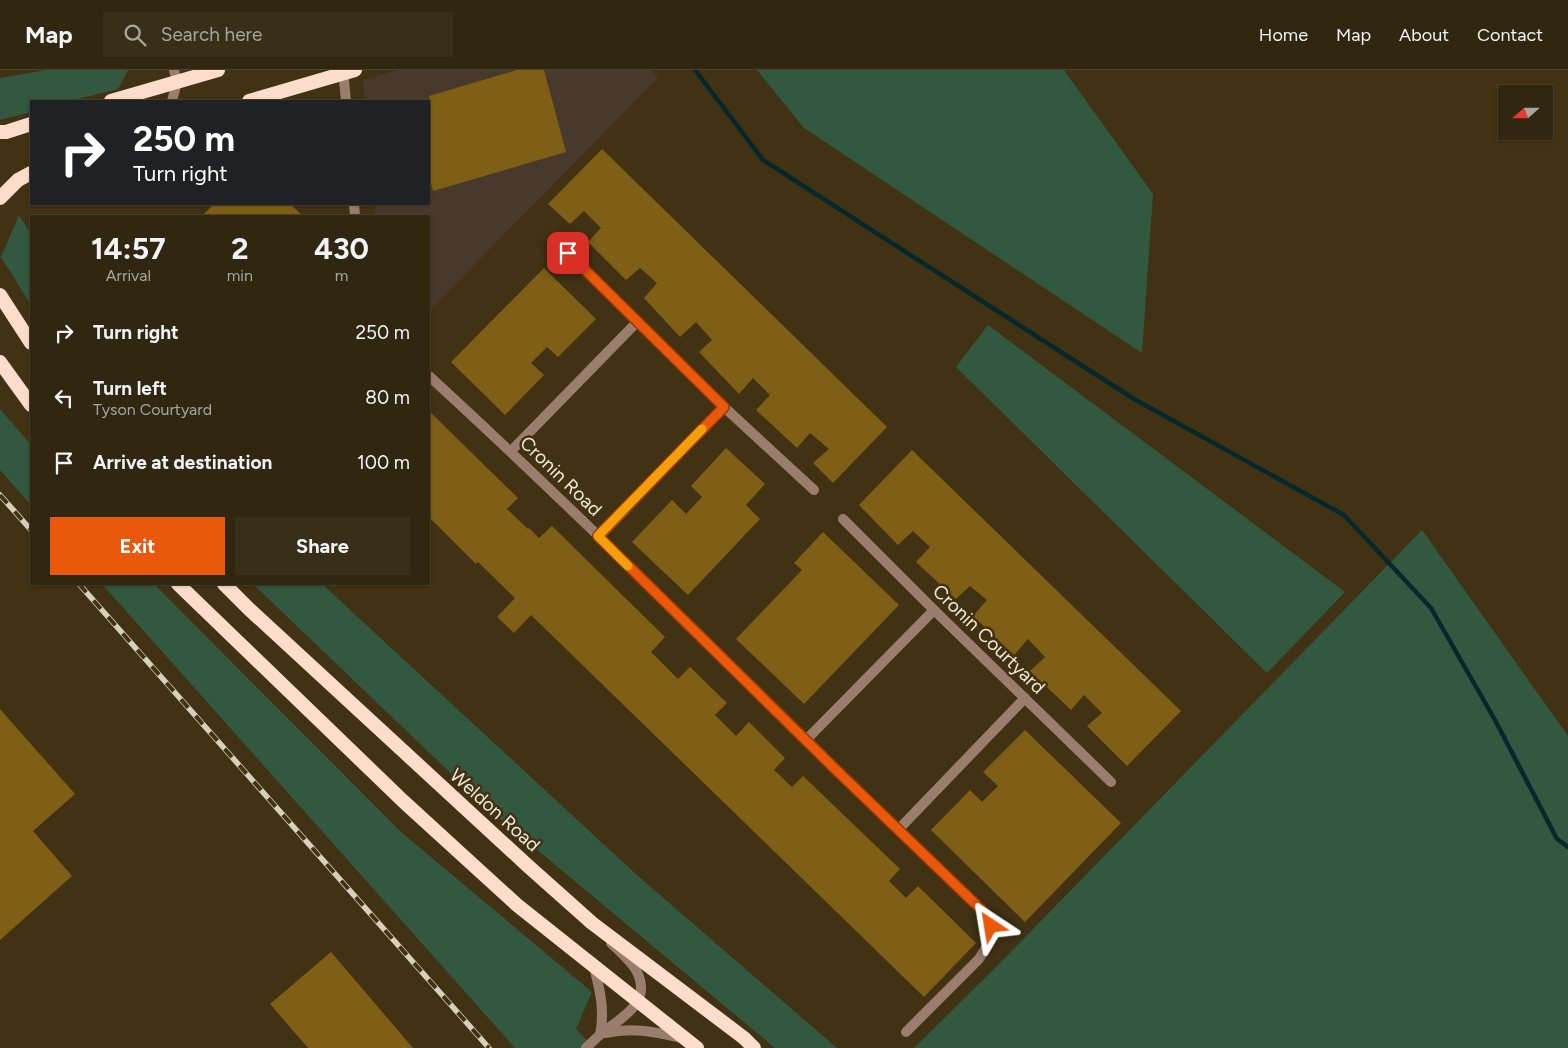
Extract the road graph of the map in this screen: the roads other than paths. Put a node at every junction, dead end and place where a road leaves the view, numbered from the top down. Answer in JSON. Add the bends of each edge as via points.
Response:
{"nodes":[{"id":1,"x":218,"y":70,"type":"edge"},
{"id":2,"x":347,"y":71,"type":"edge"},
{"id":3,"x":176,"y":76,"type":"edge"},
{"id":4,"x":114,"y":100,"type":"edge"},
{"id":5,"x":172,"y":100,"type":"edge"},
{"id":6,"x":252,"y":100,"type":"edge"},
{"id":7,"x":346,"y":100,"type":"edge"},
{"id":8,"x":30,"y":124,"type":"edge"},
{"id":9,"x":0,"y":132,"type":"edge"},
{"id":10,"x":30,"y":174,"type":"edge"},
{"id":11,"x":0,"y":198,"type":"edge"},
{"id":12,"x":554,"y":240,"type":"dead end"},
{"id":13,"x":0,"y":295,"type":"edge"},
{"id":14,"x":637,"y":322,"type":"junction"},
{"id":15,"x":30,"y":341,"type":"edge"},
{"id":16,"x":0,"y":362,"type":"edge"},
{"id":17,"x":430,"y":377,"type":"edge"},
{"id":18,"x":30,"y":405,"type":"edge"},
{"id":19,"x":724,"y":407,"type":"junction"},
{"id":20,"x":511,"y":451,"type":"junction"},
{"id":21,"x":814,"y":490,"type":"dead end"},
{"id":22,"x":843,"y":519,"type":"dead end"},
{"id":23,"x":598,"y":536,"type":"junction"},
{"id":24,"x":179,"y":585,"type":"edge"},
{"id":25,"x":225,"y":585,"type":"edge"},
{"id":26,"x":934,"y":610,"type":"junction"},
{"id":27,"x":1025,"y":698,"type":"junction"},
{"id":28,"x":806,"y":740,"type":"junction"},
{"id":29,"x":1112,"y":782,"type":"dead end"},
{"id":30,"x":898,"y":830,"type":"junction"},
{"id":31,"x":592,"y":923,"type":"junction"},
{"id":32,"x":594,"y":966,"type":"junction"},
{"id":33,"x":638,"y":1002,"type":"junction"},
{"id":34,"x":906,"y":1032,"type":"dead end"},
{"id":35,"x":600,"y":1035,"type":"junction"},
{"id":36,"x":685,"y":1039,"type":"junction"},
{"id":37,"x":586,"y":1048,"type":"edge"},
{"id":38,"x":698,"y":1048,"type":"edge"},
{"id":39,"x":754,"y":1048,"type":"edge"}],
"edges":[{"from":1,"to":3,"type":"highway"},
{"from":2,"to":6,"type":"highway"},
{"from":2,"to":7,"type":"street"},
{"from":3,"to":4,"type":"highway"},
{"from":3,"to":5,"type":"street"},
{"from":8,"to":9,"type":"highway"},
{"from":10,"to":11,"type":"highway","via":[[18,180]]},
{"from":12,"to":14,"type":"street"},
{"from":13,"to":15,"type":"highway"},
{"from":14,"to":19,"type":"street"},
{"from":14,"to":20,"type":"street"},
{"from":16,"to":18,"type":"highway"},
{"from":17,"to":20,"type":"street","name":"Cronin Road"},
{"from":19,"to":21,"type":"street"},
{"from":19,"to":23,"type":"street"},
{"from":20,"to":23,"type":"street","name":"Cronin Road"},
{"from":22,"to":26,"type":"street","name":"Cronin Courtyard"},
{"from":23,"to":28,"type":"street","name":"Cronin Road"},
{"from":24,"to":32,"type":"highway","via":[[403,801],[518,905]]},
{"from":25,"to":31,"type":"highway","name":"Weldon Road"},
{"from":26,"to":27,"type":"street","name":"Cronin Courtyard"},
{"from":26,"to":28,"type":"street"},
{"from":27,"to":29,"type":"street","name":"Cronin Courtyard"},
{"from":27,"to":30,"type":"street"},
{"from":28,"to":30,"type":"street","name":"Cronin Road"},
{"from":30,"to":34,"type":"street","name":"Cronin Road","via":[[989,917],[994,936],[979,959]]},
{"from":31,"to":33,"type":"street","via":[[637,971],[642,986]]},
{"from":31,"to":39,"type":"highway","name":"Weldon Road"},
{"from":32,"to":33,"type":"highway"},
{"from":32,"to":35,"type":"street","via":[[603,1020]]},
{"from":33,"to":35,"type":"street"},
{"from":33,"to":36,"type":"highway"},
{"from":35,"to":36,"type":"street","via":[[628,1029]]},
{"from":35,"to":37,"type":"street"},
{"from":36,"to":38,"type":"highway"}]}
